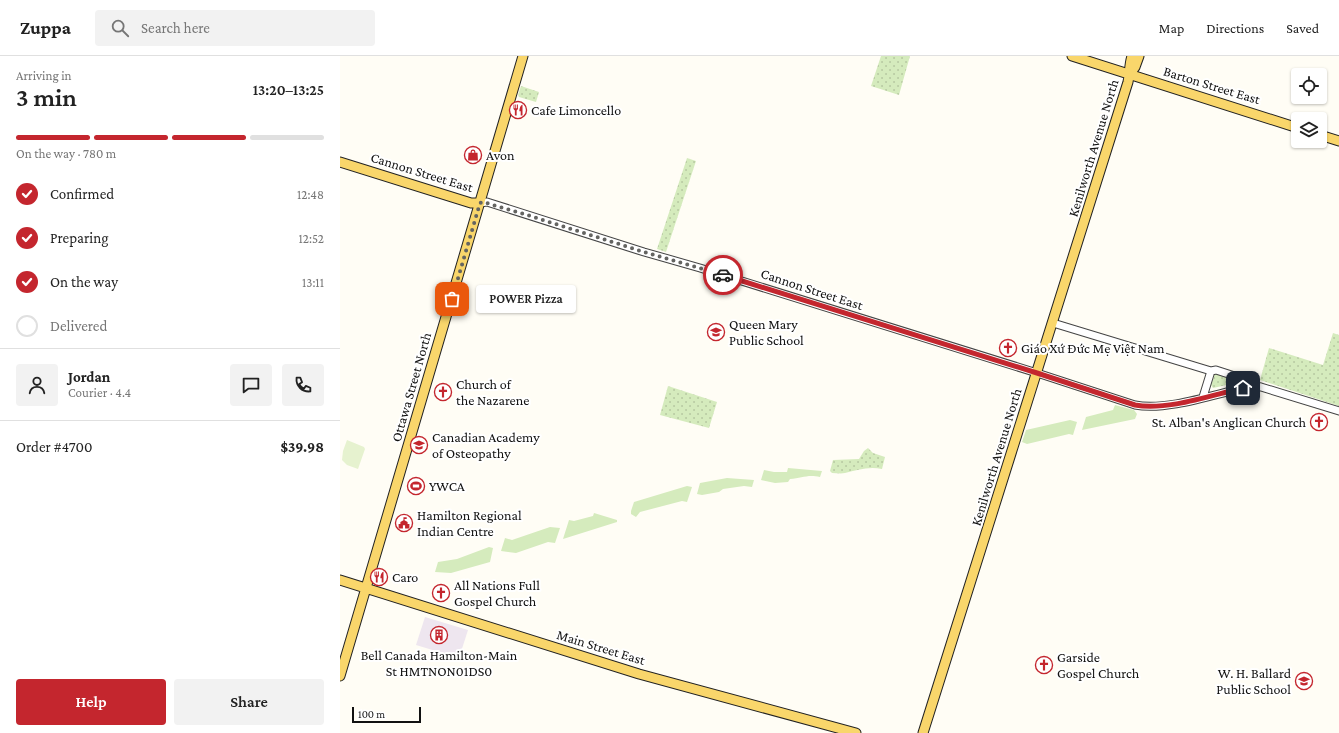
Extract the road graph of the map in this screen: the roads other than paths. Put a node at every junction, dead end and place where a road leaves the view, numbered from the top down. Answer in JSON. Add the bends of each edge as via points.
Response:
{"nodes":[{"id":1,"x":523,"y":56,"type":"edge"},
{"id":2,"x":1072,"y":56,"type":"edge"},
{"id":3,"x":1132,"y":56,"type":"edge"},
{"id":4,"x":1139,"y":56,"type":"edge"},
{"id":5,"x":1130,"y":74,"type":"junction"},
{"id":6,"x":1291,"y":126,"type":"edge"},
{"id":7,"x":1327,"y":137,"type":"edge"},
{"id":8,"x":1339,"y":141,"type":"edge"},
{"id":9,"x":340,"y":162,"type":"edge"},
{"id":10,"x":480,"y":203,"type":"junction"},
{"id":11,"x":1053,"y":322,"type":"junction"},
{"id":12,"x":1211,"y":371,"type":"junction"},
{"id":13,"x":1037,"y":373,"type":"junction"},
{"id":14,"x":1255,"y":386,"type":"junction"},
{"id":15,"x":1203,"y":397,"type":"junction"},
{"id":16,"x":1339,"y":411,"type":"edge"},
{"id":17,"x":340,"y":580,"type":"edge"},
{"id":18,"x":366,"y":588,"type":"junction"},
{"id":19,"x":340,"y":676,"type":"edge"},
{"id":20,"x":856,"y":733,"type":"edge"},
{"id":21,"x":924,"y":733,"type":"edge"}],
"edges":[{"from":1,"to":10,"type":"main road","name":"Ottawa Street North"},
{"from":2,"to":5,"type":"main road","name":"Barton Street East"},
{"from":3,"to":5,"type":"main road","name":"Kenilworth Avenue North"},
{"from":4,"to":5,"type":"main road","name":"Kenilworth Avenue North"},
{"from":5,"to":6,"type":"main road","name":"Barton Street East"},
{"from":5,"to":11,"type":"main road","name":"Kenilworth Avenue North"},
{"from":7,"to":8,"type":"main road"},
{"from":9,"to":10,"type":"main road","name":"Cannon Street East","via":[[465,201]]},
{"from":10,"to":13,"type":"street","name":"Cannon Street East","via":[[487,202]]},
{"from":10,"to":18,"type":"main road","name":"Ottawa Street North"},
{"from":11,"to":12,"type":"street"},
{"from":11,"to":13,"type":"main road","name":"Kenilworth Avenue North"},
{"from":12,"to":14,"type":"street","via":[[1216,370],[1244,379]]},
{"from":12,"to":15,"type":"street"},
{"from":13,"to":15,"type":"street","name":"Cannon Street East","via":[[1143,407]]},
{"from":13,"to":21,"type":"main road","name":"Kenilworth Avenue North"},
{"from":14,"to":15,"type":"street","name":"Cannon Street East"},
{"from":14,"to":16,"type":"street"},
{"from":17,"to":18,"type":"main road","name":"Main Street East"},
{"from":18,"to":19,"type":"main road","name":"Ottawa Street North"},
{"from":18,"to":20,"type":"main road","name":"Main Street East","via":[[640,674]]}]}
